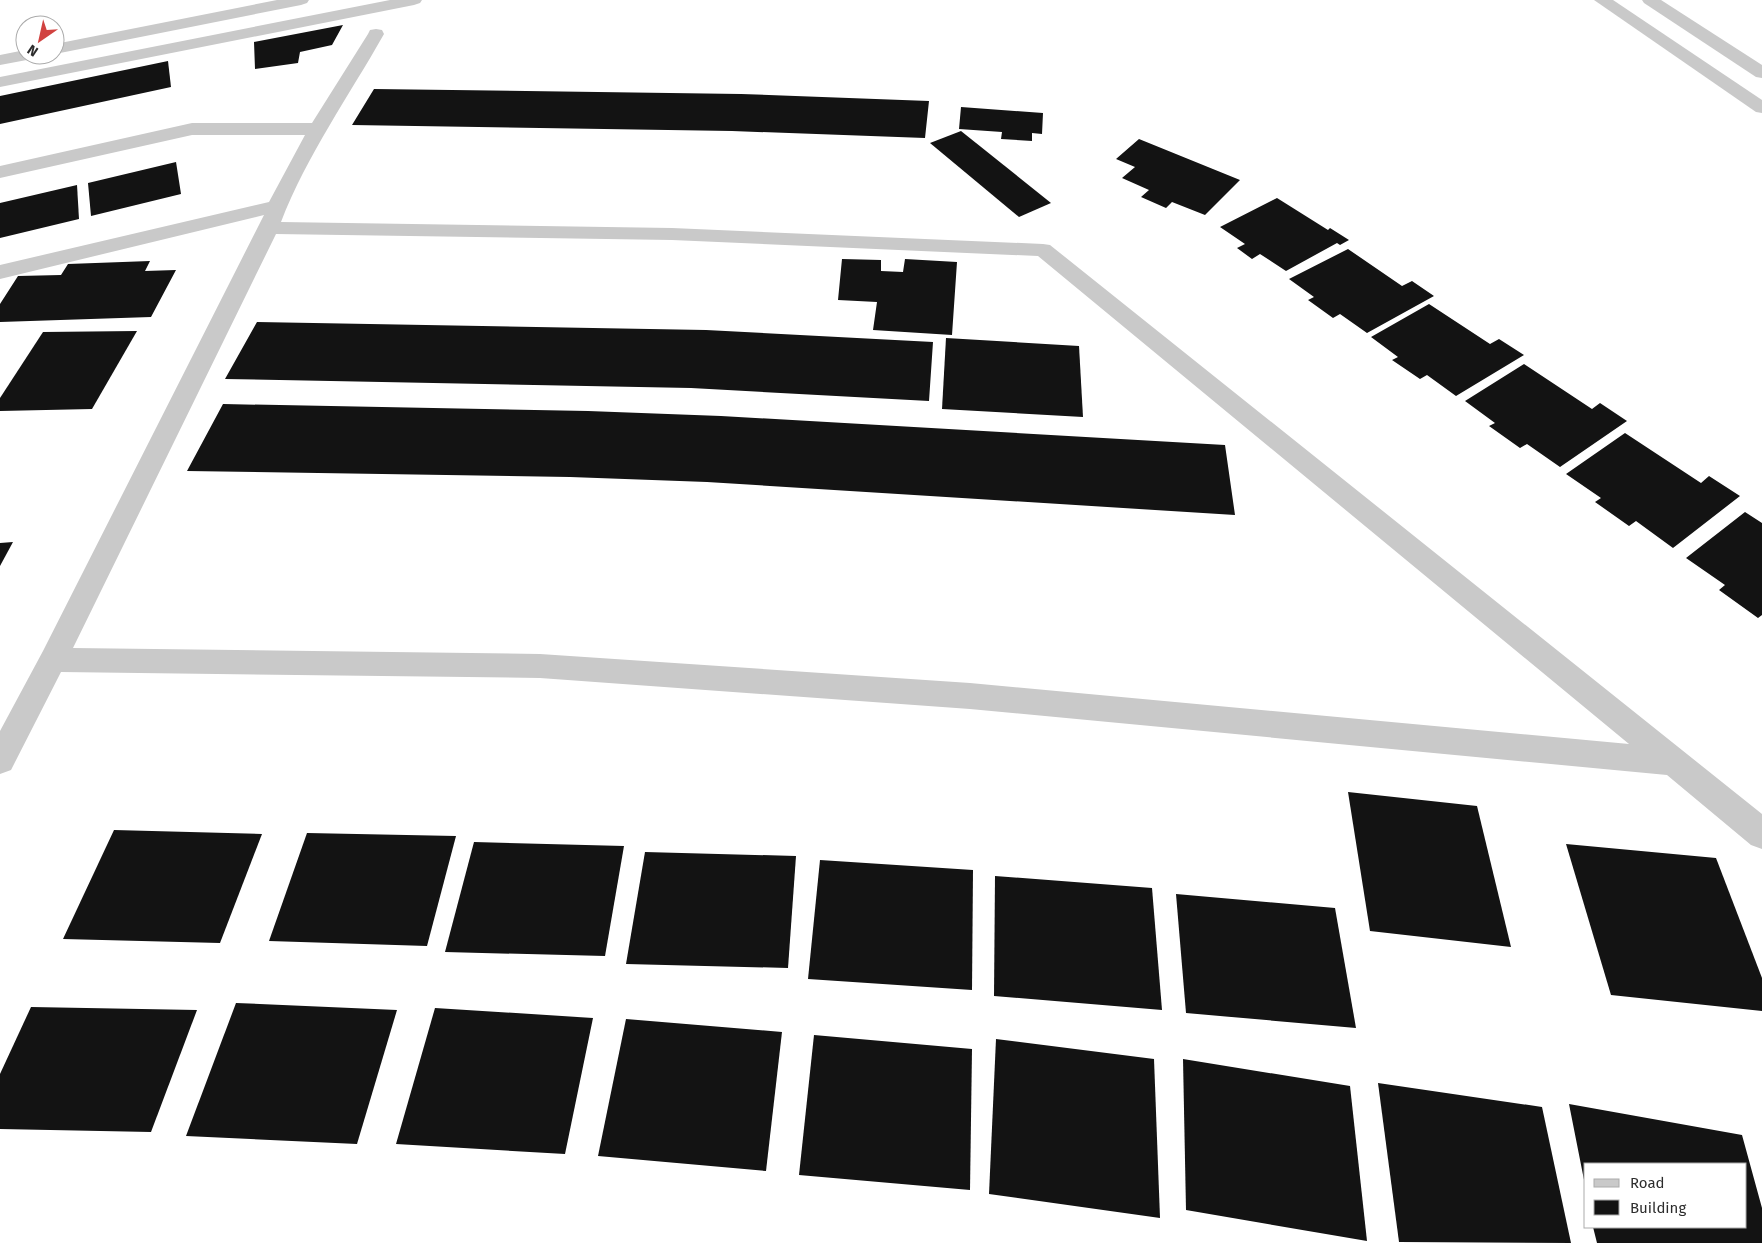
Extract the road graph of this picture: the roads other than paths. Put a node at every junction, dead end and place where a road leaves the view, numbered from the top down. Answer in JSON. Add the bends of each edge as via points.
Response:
{"nodes":[{"id":1,"x":301,"y":0,"type":"edge"},
{"id":2,"x":414,"y":0,"type":"edge"},
{"id":3,"x":1602,"y":0,"type":"edge"},
{"id":4,"x":1650,"y":0,"type":"edge"},
{"id":5,"x":388,"y":3,"type":"edge"},
{"id":6,"x":376,"y":34,"type":"dead end"},
{"id":7,"x":65,"y":47,"type":"edge"},
{"id":8,"x":15,"y":57,"type":"edge"},
{"id":9,"x":0,"y":60,"type":"edge"},
{"id":10,"x":1762,"y":73,"type":"edge"},
{"id":11,"x":0,"y":82,"type":"edge"},
{"id":12,"x":1762,"y":108,"type":"edge"},
{"id":13,"x":316,"y":129,"type":"junction"},
{"id":14,"x":0,"y":172,"type":"edge"},
{"id":15,"x":272,"y":217,"type":"junction"},
{"id":16,"x":0,"y":272,"type":"edge"},
{"id":17,"x":53,"y":660,"type":"junction"},
{"id":18,"x":0,"y":760,"type":"edge"},
{"id":19,"x":1672,"y":762,"type":"junction"},
{"id":20,"x":1762,"y":834,"type":"edge"}],
"edges":[{"from":1,"to":7,"type":"street"},
{"from":2,"to":5,"type":"street"},
{"from":3,"to":12,"type":"street"},
{"from":4,"to":10,"type":"street"},
{"from":5,"to":11,"type":"street"},
{"from":6,"to":13,"type":"street"},
{"from":8,"to":9,"type":"street"},
{"from":13,"to":14,"type":"street","via":[[192,129]]},
{"from":13,"to":15,"type":"street"},
{"from":15,"to":16,"type":"street"},
{"from":15,"to":17,"type":"street"},
{"from":15,"to":19,"type":"street","via":[[1043,250]]},
{"from":17,"to":18,"type":"street"},
{"from":17,"to":19,"type":"street","via":[[540,666],[970,696]]},
{"from":19,"to":20,"type":"street"}]}
